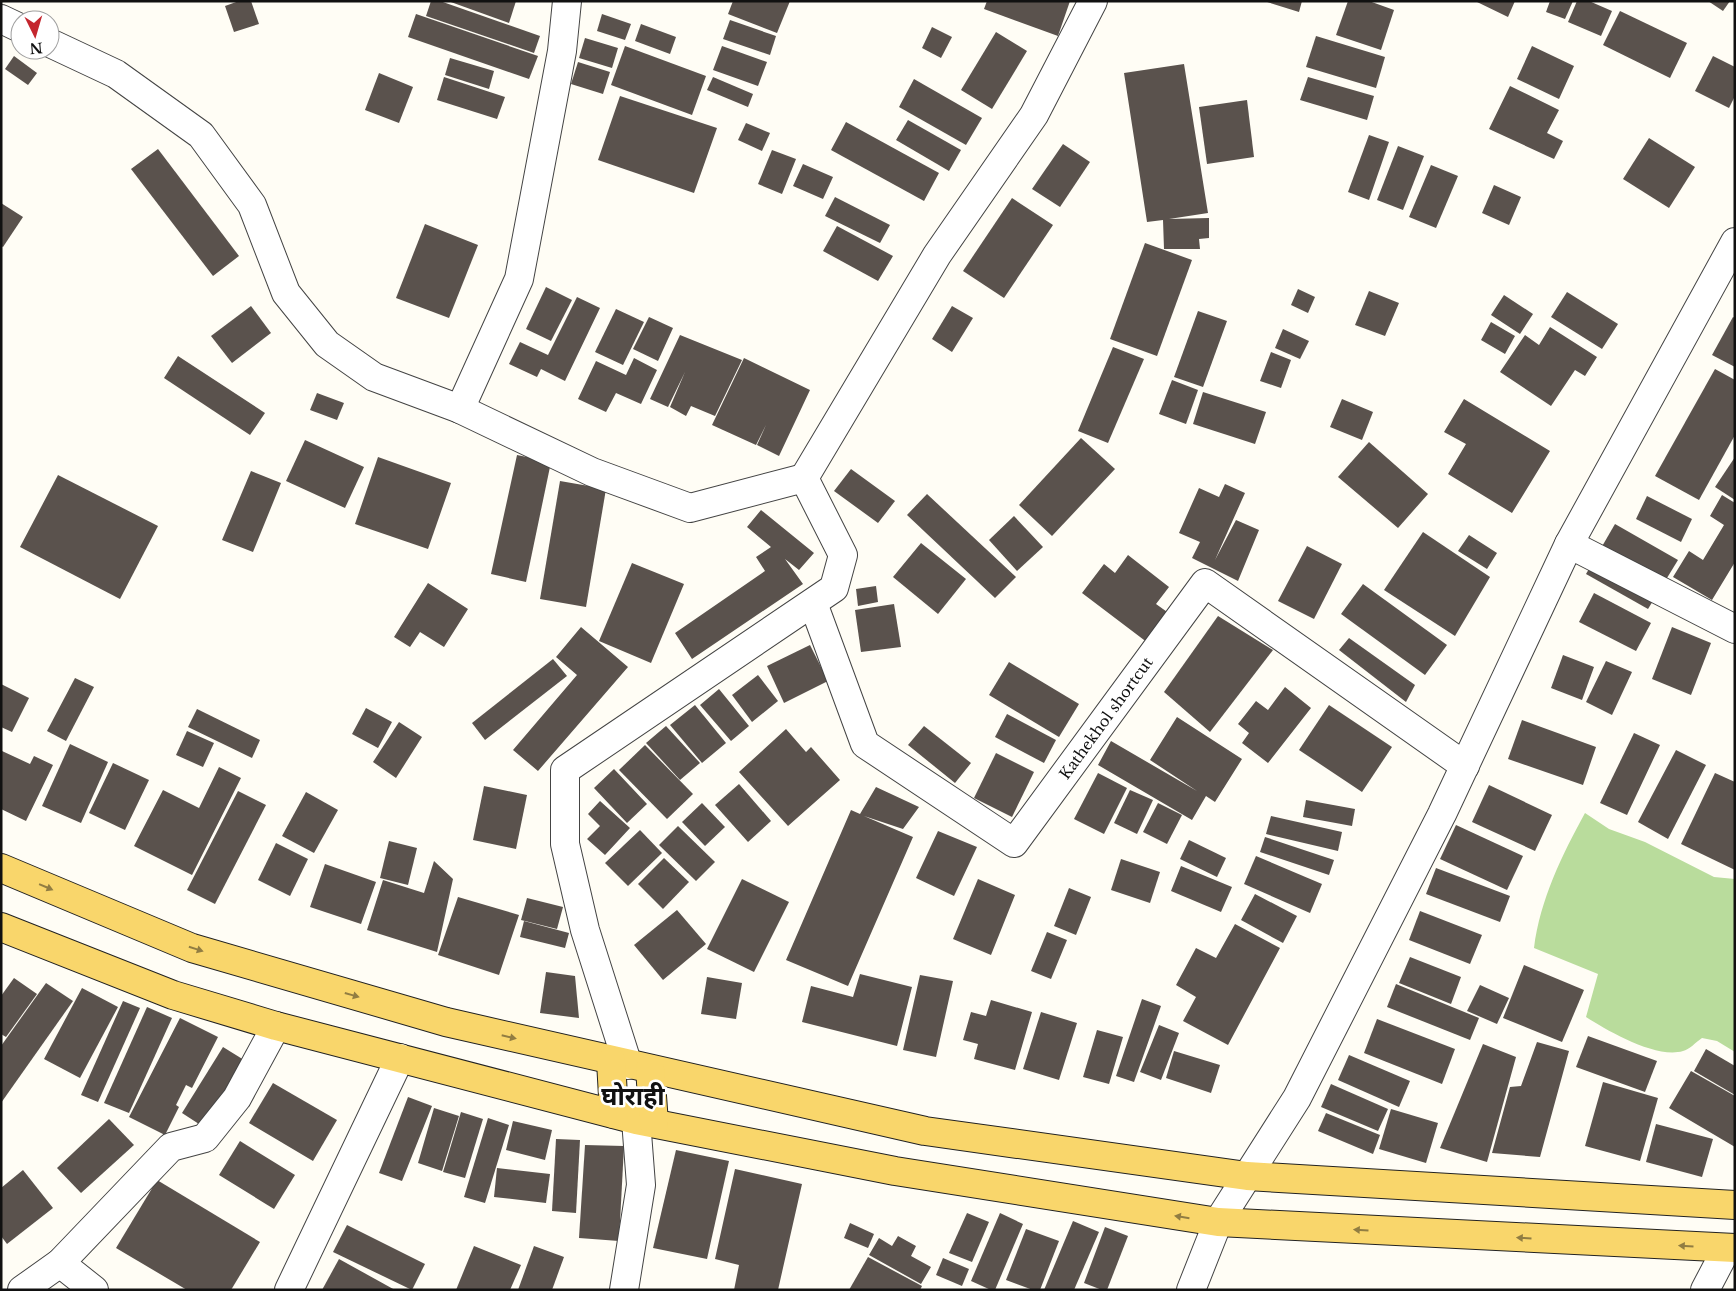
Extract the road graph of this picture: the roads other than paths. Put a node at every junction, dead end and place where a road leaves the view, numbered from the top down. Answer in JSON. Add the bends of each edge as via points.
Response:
{"nodes":[{"id":1,"x":567,"y":1,"type":"edge"},
{"id":2,"x":1093,"y":1,"type":"edge"},
{"id":3,"x":60,"y":48,"type":"edge"},
{"id":4,"x":1735,"y":242,"type":"edge"},
{"id":5,"x":460,"y":409,"type":"junction"},
{"id":6,"x":804,"y":478,"type":"junction"},
{"id":7,"x":1569,"y":544,"type":"junction"},
{"id":8,"x":813,"y":602,"type":"junction"},
{"id":9,"x":1735,"y":630,"type":"edge"},
{"id":10,"x":1465,"y":766,"type":"junction"},
{"id":11,"x":1,"y":868,"type":"edge"},
{"id":12,"x":1,"y":927,"type":"edge"},
{"id":13,"x":276,"y":1026,"type":"junction"},
{"id":14,"x":400,"y":1058,"type":"junction"},
{"id":15,"x":630,"y":1065,"type":"junction"},
{"id":16,"x":635,"y":1119,"type":"junction"},
{"id":17,"x":1248,"y":1176,"type":"junction"},
{"id":18,"x":1735,"y":1206,"type":"edge"},
{"id":19,"x":1218,"y":1222,"type":"junction"},
{"id":20,"x":1731,"y":1248,"type":"edge"},
{"id":21,"x":60,"y":1263,"type":"junction"},
{"id":22,"x":22,"y":1290,"type":"edge"},
{"id":23,"x":94,"y":1290,"type":"edge"},
{"id":24,"x":289,"y":1290,"type":"edge"},
{"id":25,"x":624,"y":1290,"type":"edge"},
{"id":26,"x":1191,"y":1290,"type":"edge"},
{"id":27,"x":1705,"y":1290,"type":"edge"}],
"edges":[{"from":1,"to":5,"type":"street","via":[[562,51],[519,279]]},
{"from":2,"to":6,"type":"street","via":[[1034,115],[936,255]]},
{"from":3,"to":5,"type":"street","via":[[116,74],[201,135],[252,205],[286,293],[327,344],[374,377]]},
{"from":4,"to":7,"type":"street"},
{"from":5,"to":6,"type":"street","via":[[592,472],[690,508]]},
{"from":6,"to":8,"type":"street","via":[[844,555],[834,588]]},
{"from":7,"to":9,"type":"street"},
{"from":7,"to":10,"type":"street"},
{"from":8,"to":10,"type":"street","name":"Kathekhol shortcut","via":[[865,744],[1014,843],[1206,584]]},
{"from":8,"to":15,"type":"street","via":[[565,770],[565,844],[584,930]]},
{"from":10,"to":17,"type":"street","via":[[1297,1098]]},
{"from":11,"to":15,"type":"main road","one_way":true,"via":[[192,948],[446,1022]]},
{"from":12,"to":13,"type":"main road","via":[[173,995]]},
{"from":13,"to":14,"type":"main road"},
{"from":13,"to":21,"type":"street","via":[[237,1098],[205,1138],[170,1147]]},
{"from":14,"to":16,"type":"main road"},
{"from":14,"to":24,"type":"street"},
{"from":15,"to":16,"type":"main road"},
{"from":15,"to":16,"type":"main road"},
{"from":15,"to":17,"type":"main road","via":[[925,1131]]},
{"from":19,"to":16,"type":"main road","one_way":true,"via":[[895,1171]]},
{"from":16,"to":25,"type":"street","via":[[641,1185]]},
{"from":17,"to":18,"type":"main road"},
{"from":17,"to":19,"type":"street"},
{"from":20,"to":19,"type":"main road","one_way":true},
{"from":19,"to":26,"type":"street"},
{"from":20,"to":27,"type":"street"},
{"from":21,"to":22,"type":"street"},
{"from":21,"to":23,"type":"street"}]}
